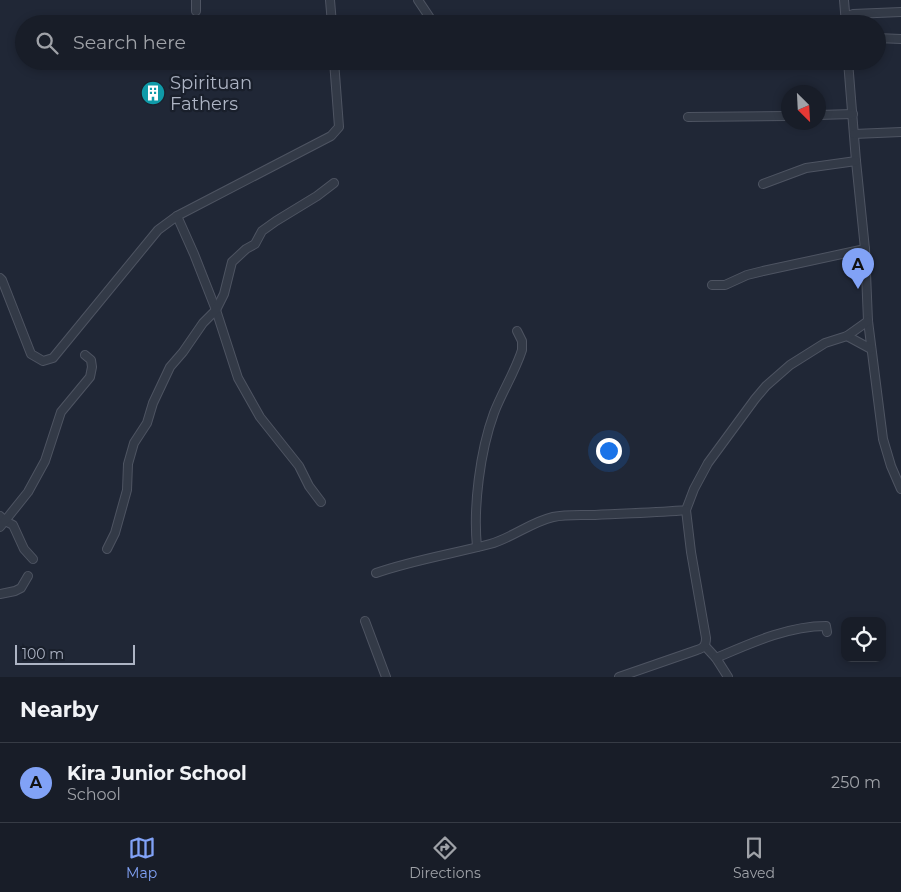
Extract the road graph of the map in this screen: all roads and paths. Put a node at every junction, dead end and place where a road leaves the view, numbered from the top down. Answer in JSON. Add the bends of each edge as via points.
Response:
{"nodes":[{"id":1,"x":196,"y":0,"type":"edge"},
{"id":2,"x":330,"y":0,"type":"edge"},
{"id":3,"x":418,"y":0,"type":"edge"},
{"id":4,"x":844,"y":0,"type":"edge"},
{"id":5,"x":196,"y":12,"type":"dead end"},
{"id":6,"x":901,"y":12,"type":"edge"},
{"id":7,"x":331,"y":15,"type":"edge"},
{"id":8,"x":428,"y":15,"type":"edge"},
{"id":9,"x":846,"y":15,"type":"edge"},
{"id":10,"x":852,"y":15,"type":"edge"},
{"id":11,"x":886,"y":39,"type":"edge"},
{"id":12,"x":901,"y":40,"type":"edge"},
{"id":13,"x":335,"y":70,"type":"edge"},
{"id":14,"x":849,"y":70,"type":"edge"},
{"id":15,"x":853,"y":114,"type":"junction"},
{"id":16,"x":826,"y":115,"type":"edge"},
{"id":17,"x":781,"y":116,"type":"edge"},
{"id":18,"x":688,"y":118,"type":"dead end"},
{"id":19,"x":901,"y":132,"type":"edge"},
{"id":20,"x":854,"y":134,"type":"junction"},
{"id":21,"x":856,"y":161,"type":"junction"},
{"id":22,"x":334,"y":183,"type":"dead end"},
{"id":23,"x":763,"y":184,"type":"dead end"},
{"id":24,"x":177,"y":216,"type":"junction"},
{"id":25,"x":865,"y":249,"type":"junction"},
{"id":26,"x":0,"y":278,"type":"edge"},
{"id":27,"x":712,"y":285,"type":"dead end"},
{"id":28,"x":216,"y":310,"type":"junction"},
{"id":29,"x":868,"y":321,"type":"junction"},
{"id":30,"x":517,"y":331,"type":"dead end"},
{"id":31,"x":847,"y":336,"type":"junction"},
{"id":32,"x":871,"y":349,"type":"junction"},
{"id":33,"x":85,"y":355,"type":"dead end"},
{"id":34,"x":901,"y":488,"type":"edge"},
{"id":35,"x":321,"y":502,"type":"dead end"},
{"id":36,"x":686,"y":510,"type":"junction"},
{"id":37,"x":2,"y":521,"type":"edge"},
{"id":38,"x":477,"y":547,"type":"junction"},
{"id":39,"x":107,"y":549,"type":"dead end"},
{"id":40,"x":33,"y":559,"type":"dead end"},
{"id":41,"x":376,"y":573,"type":"dead end"},
{"id":42,"x":28,"y":576,"type":"dead end"},
{"id":43,"x":0,"y":594,"type":"edge"},
{"id":44,"x":366,"y":621,"type":"dead end"},
{"id":45,"x":827,"y":632,"type":"dead end"},
{"id":46,"x":705,"y":646,"type":"junction"},
{"id":47,"x":716,"y":658,"type":"junction"},
{"id":48,"x":386,"y":677,"type":"edge"},
{"id":49,"x":619,"y":677,"type":"edge"},
{"id":50,"x":728,"y":677,"type":"edge"}],
"edges":[{"from":1,"to":5,"type":"street"},
{"from":2,"to":7,"type":"street"},
{"from":3,"to":8,"type":"street"},
{"from":4,"to":9,"type":"street"},
{"from":6,"to":10,"type":"street"},
{"from":11,"to":12,"type":"street"},
{"from":13,"to":24,"type":"street","via":[[338,127],[331,136]]},
{"from":14,"to":15,"type":"street"},
{"from":15,"to":16,"type":"street"},
{"from":15,"to":20,"type":"street"},
{"from":17,"to":18,"type":"street"},
{"from":19,"to":20,"type":"street"},
{"from":20,"to":21,"type":"street"},
{"from":21,"to":23,"type":"street","via":[[806,168]]},
{"from":21,"to":25,"type":"street"},
{"from":22,"to":28,"type":"street","via":[[262,231],[255,244],[232,262],[224,294]]},
{"from":24,"to":26,"type":"street","via":[[158,230],[53,358],[43,361],[31,354]]},
{"from":24,"to":28,"type":"street"},
{"from":25,"to":27,"type":"street"},
{"from":25,"to":29,"type":"street"},
{"from":28,"to":35,"type":"street","via":[[238,378],[260,416],[299,466]]},
{"from":28,"to":39,"type":"street","via":[[170,367],[147,423],[134,443],[128,464],[127,490]]},
{"from":29,"to":31,"type":"street"},
{"from":29,"to":32,"type":"street"},
{"from":30,"to":38,"type":"street","via":[[522,350],[494,413],[482,461],[475,519]]},
{"from":31,"to":32,"type":"street"},
{"from":31,"to":36,"type":"street","via":[[824,343],[790,365],[755,398],[708,463]]},
{"from":32,"to":34,"type":"street","via":[[883,438]]},
{"from":33,"to":37,"type":"street","via":[[91,360],[90,377],[61,412],[45,461],[28,492]]},
{"from":36,"to":38,"type":"street","via":[[553,517],[508,538]]},
{"from":36,"to":46,"type":"street"},
{"from":37,"to":40,"type":"street","via":[[13,525],[24,549]]},
{"from":38,"to":41,"type":"street"},
{"from":42,"to":43,"type":"street","via":[[22,588]]},
{"from":44,"to":48,"type":"street"},
{"from":45,"to":47,"type":"street","via":[[826,626],[795,629]]},
{"from":46,"to":47,"type":"street"},
{"from":46,"to":49,"type":"street"},
{"from":47,"to":50,"type":"street"}]}
